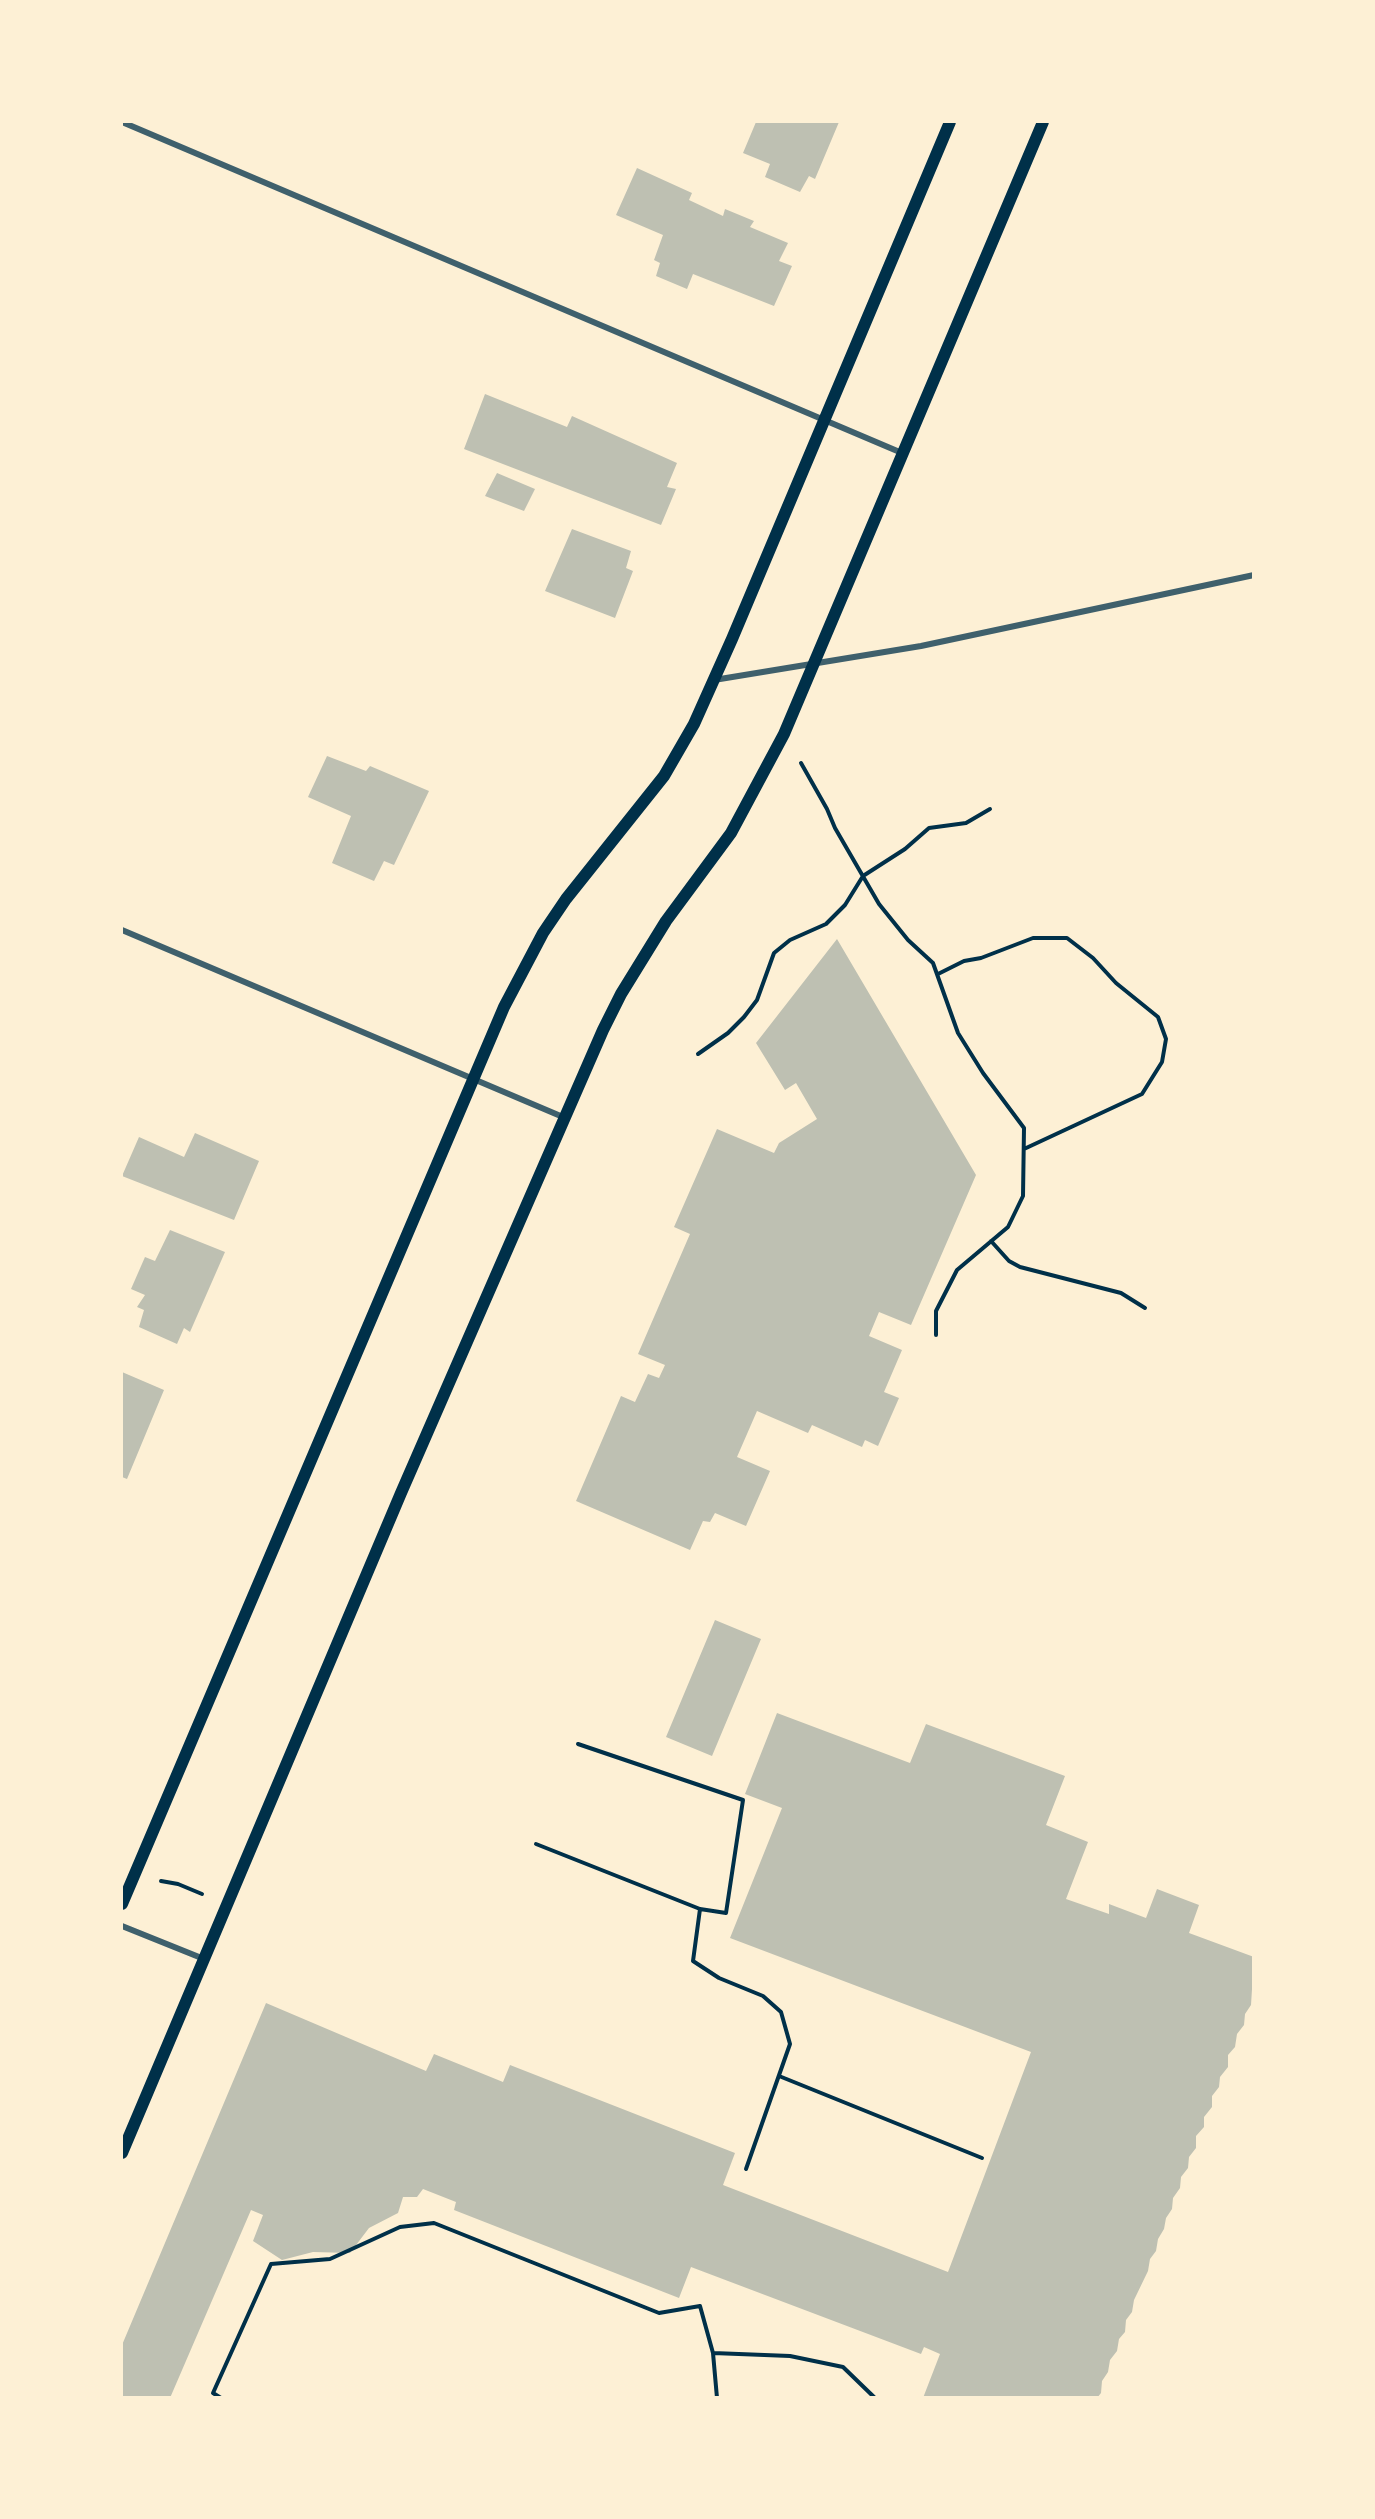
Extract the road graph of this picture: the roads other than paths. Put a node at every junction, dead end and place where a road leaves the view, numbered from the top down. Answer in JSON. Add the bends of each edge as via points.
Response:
{"nodes":[{"id":1,"x":122,"y":122,"type":"edge"},
{"id":2,"x":950,"y":122,"type":"edge"},
{"id":3,"x":1044,"y":122,"type":"edge"},
{"id":4,"x":824,"y":420,"type":"junction"},
{"id":5,"x":904,"y":454,"type":"junction"},
{"id":6,"x":1254,"y":575,"type":"edge"},
{"id":7,"x":815,"y":663,"type":"junction"},
{"id":8,"x":713,"y":680,"type":"junction"},
{"id":9,"x":122,"y":930,"type":"edge"},
{"id":10,"x":472,"y":1078,"type":"junction"},
{"id":11,"x":563,"y":1117,"type":"junction"},
{"id":12,"x":122,"y":1904,"type":"edge"},
{"id":13,"x":122,"y":1926,"type":"edge"},
{"id":14,"x":204,"y":1959,"type":"junction"},
{"id":15,"x":122,"y":2153,"type":"edge"}],
"edges":[{"from":1,"to":4,"type":"street"},
{"from":2,"to":4,"type":"main road"},
{"from":3,"to":5,"type":"main road"},
{"from":4,"to":5,"type":"street"},
{"from":4,"to":8,"type":"main road"},
{"from":5,"to":7,"type":"main road"},
{"from":6,"to":7,"type":"street","via":[[921,646]]},
{"from":7,"to":8,"type":"street"},
{"from":7,"to":11,"type":"main road","via":[[784,734],[731,833],[666,921],[621,994]]},
{"from":8,"to":10,"type":"main road","via":[[664,776],[590,867],[543,933]]},
{"from":9,"to":10,"type":"street"},
{"from":10,"to":11,"type":"street"},
{"from":10,"to":12,"type":"main road"},
{"from":11,"to":14,"type":"main road"},
{"from":13,"to":14,"type":"street"},
{"from":14,"to":15,"type":"main road"}]}
